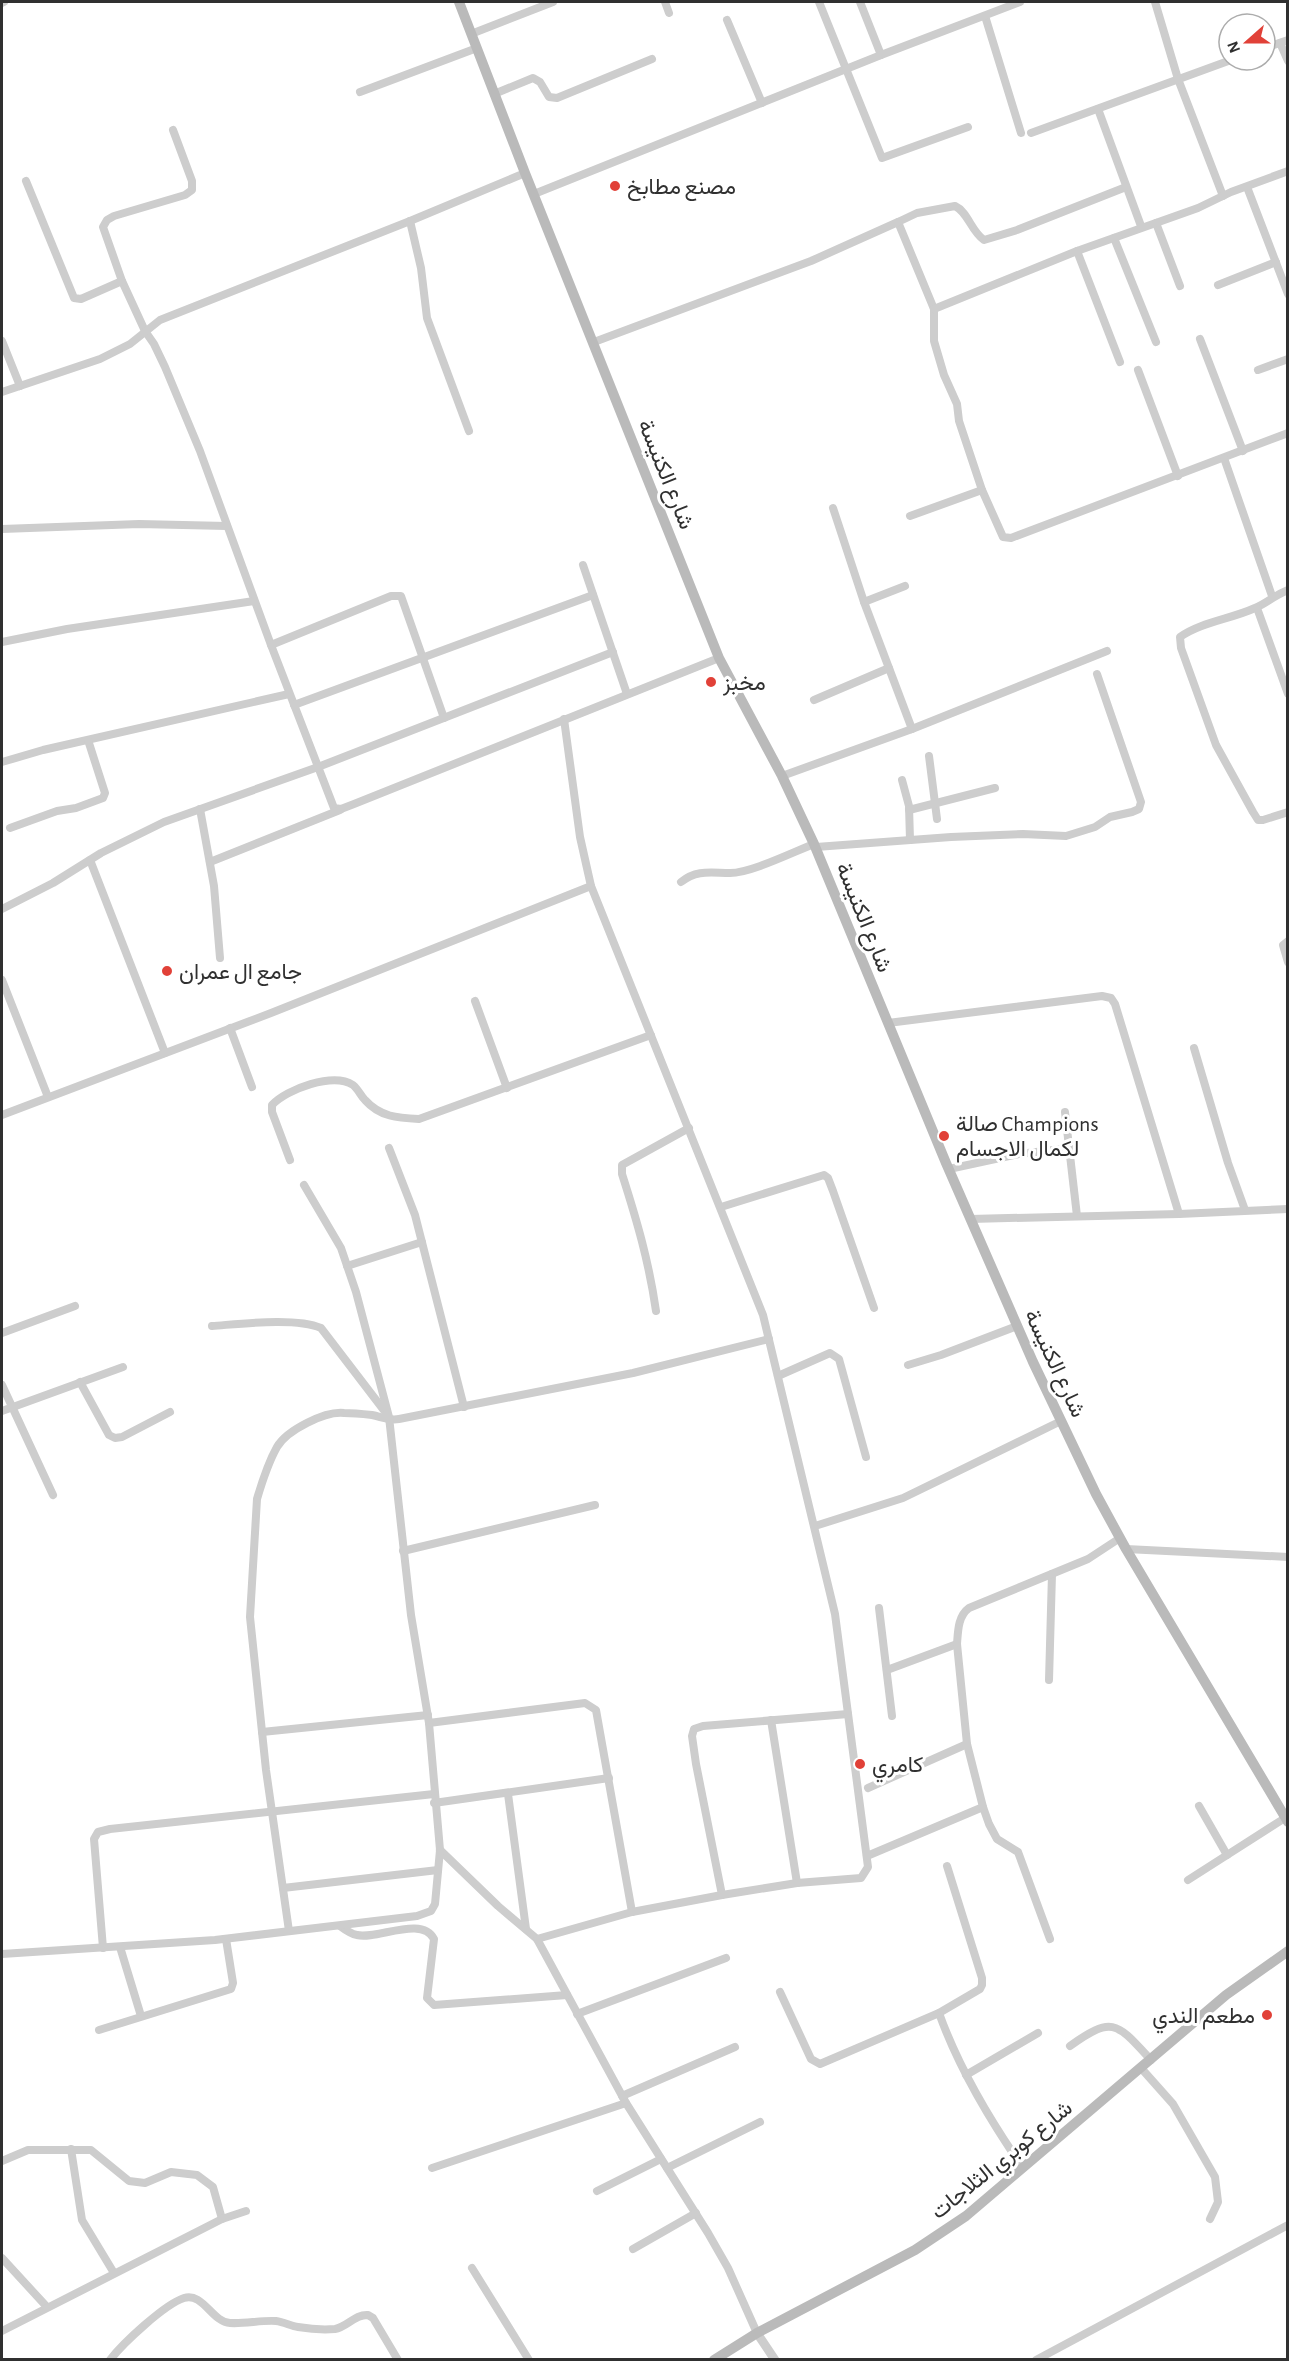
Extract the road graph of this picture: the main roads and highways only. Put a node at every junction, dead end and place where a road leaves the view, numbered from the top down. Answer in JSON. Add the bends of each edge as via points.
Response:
{"nodes":[{"id":1,"x":459,"y":2,"type":"edge"},
{"id":2,"x":1286,"y":1820,"type":"edge"},
{"id":3,"x":1287,"y":1951,"type":"edge"},
{"id":4,"x":714,"y":2360,"type":"edge"}],
"edges":[{"from":1,"to":2,"type":"main road","name":"شارع الكنيسة","via":[[719,658],[815,846],[1017,1326],[1123,1544]]},
{"from":3,"to":4,"type":"main road","name":"شارع كوبري الثلاجات","via":[[1226,1995],[966,2216],[915,2250],[757,2333]]}]}
